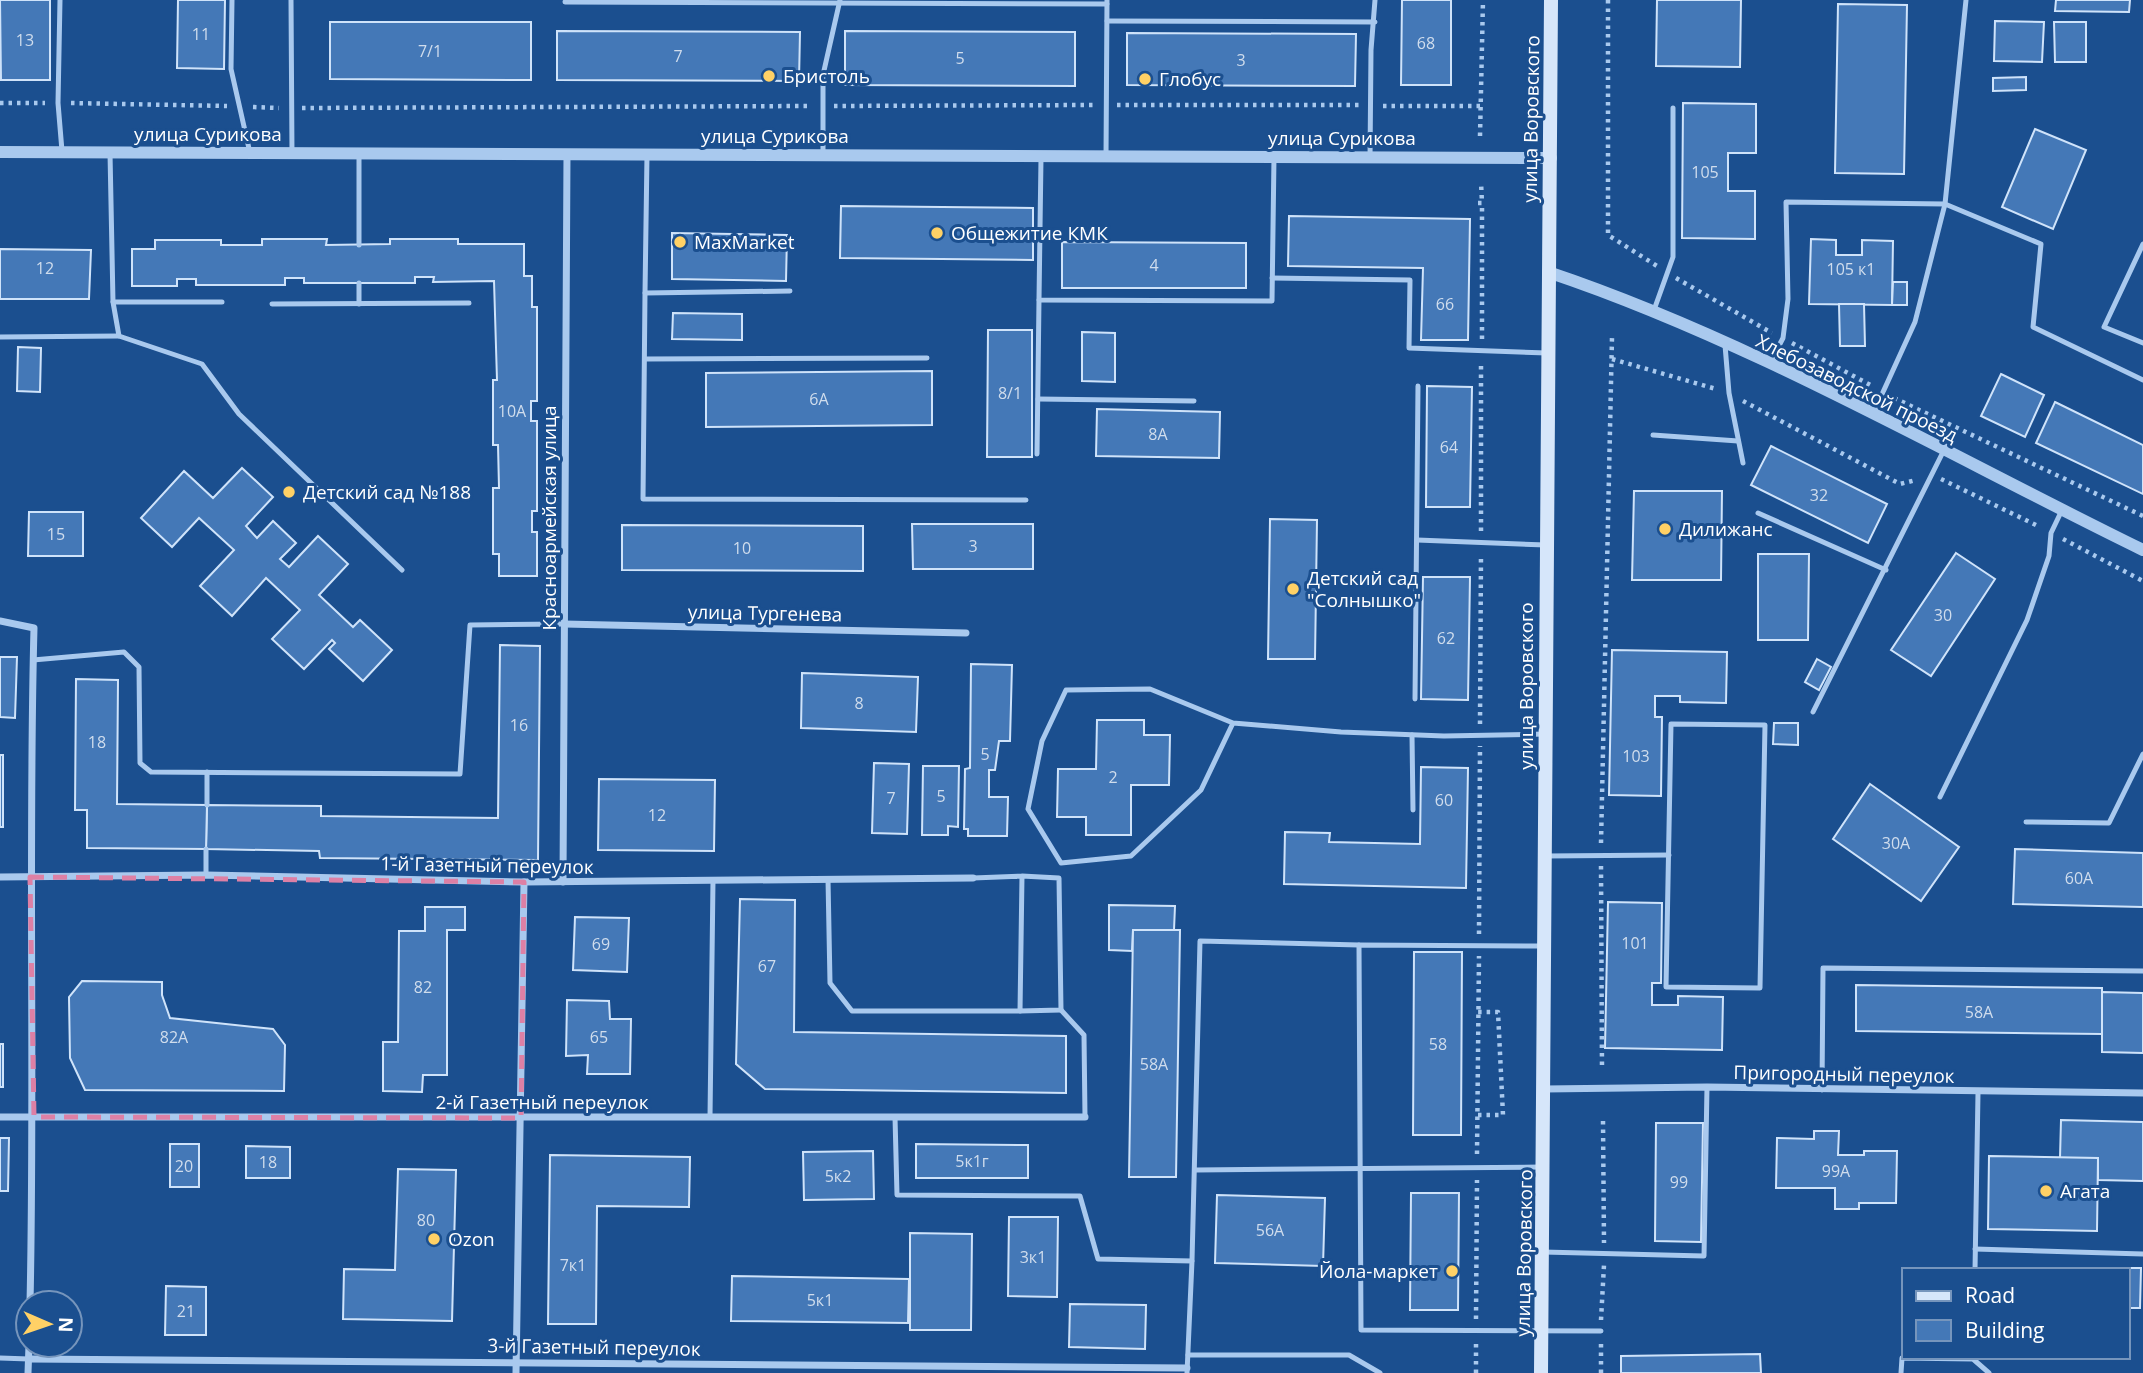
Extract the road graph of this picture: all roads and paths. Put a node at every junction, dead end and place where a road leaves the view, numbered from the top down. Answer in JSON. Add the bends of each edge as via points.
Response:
{"nodes":[{"id":1,"x":60,"y":0,"type":"edge"},
{"id":2,"x":232,"y":0,"type":"edge"},
{"id":3,"x":291,"y":0,"type":"edge"},
{"id":4,"x":1375,"y":0,"type":"edge"},
{"id":5,"x":1483,"y":0,"type":"edge"},
{"id":6,"x":1551,"y":0,"type":"edge"},
{"id":7,"x":1608,"y":0,"type":"edge"},
{"id":8,"x":1966,"y":0,"type":"edge"},
{"id":9,"x":839,"y":1,"type":"edge"},
{"id":10,"x":565,"y":2,"type":"edge"},
{"id":11,"x":1107,"y":2,"type":"edge"},
{"id":12,"x":1107,"y":21,"type":"junction"},
{"id":13,"x":1375,"y":22,"type":"junction"},
{"id":14,"x":0,"y":103,"type":"edge"},
{"id":15,"x":58,"y":103,"type":"junction"},
{"id":16,"x":1107,"y":105,"type":"junction"},
{"id":17,"x":823,"y":106,"type":"junction"},
{"id":18,"x":1371,"y":106,"type":"junction"},
{"id":19,"x":1483,"y":106,"type":"junction"},
{"id":20,"x":239,"y":107,"type":"junction"},
{"id":21,"x":291,"y":108,"type":"junction"},
{"id":22,"x":1673,"y":108,"type":"dead end"},
{"id":23,"x":1480,"y":136,"type":"dead end"},
{"id":24,"x":0,"y":152,"type":"edge"},
{"id":25,"x":62,"y":152,"type":"junction"},
{"id":26,"x":110,"y":153,"type":"junction"},
{"id":27,"x":250,"y":153,"type":"junction"},
{"id":28,"x":292,"y":153,"type":"junction"},
{"id":29,"x":359,"y":153,"type":"junction"},
{"id":30,"x":567,"y":154,"type":"junction"},
{"id":31,"x":647,"y":155,"type":"junction"},
{"id":32,"x":822,"y":155,"type":"junction"},
{"id":33,"x":1042,"y":156,"type":"junction"},
{"id":34,"x":1106,"y":156,"type":"junction"},
{"id":35,"x":1274,"y":157,"type":"junction"},
{"id":36,"x":1370,"y":158,"type":"junction"},
{"id":37,"x":1550,"y":158,"type":"junction"},
{"id":38,"x":1481,"y":182,"type":"dead end"},
{"id":39,"x":1945,"y":204,"type":"junction"},
{"id":40,"x":1608,"y":235,"type":"dead end"},
{"id":41,"x":2143,"y":244,"type":"edge"},
{"id":42,"x":359,"y":245,"type":"dead end"},
{"id":43,"x":1548,"y":272,"type":"junction"},
{"id":44,"x":1272,"y":278,"type":"junction"},
{"id":45,"x":359,"y":283,"type":"dead end"},
{"id":46,"x":790,"y":291,"type":"dead end"},
{"id":47,"x":645,"y":293,"type":"junction"},
{"id":48,"x":1039,"y":300,"type":"junction"},
{"id":49,"x":113,"y":302,"type":"junction"},
{"id":50,"x":222,"y":302,"type":"dead end"},
{"id":51,"x":469,"y":303,"type":"dead end"},
{"id":52,"x":272,"y":304,"type":"dead end"},
{"id":53,"x":359,"y":304,"type":"junction"},
{"id":54,"x":1653,"y":313,"type":"junction"},
{"id":55,"x":119,"y":336,"type":"junction"},
{"id":56,"x":0,"y":337,"type":"edge"},
{"id":57,"x":1612,"y":337,"type":"dead end"},
{"id":58,"x":2143,"y":343,"type":"edge"},
{"id":59,"x":1725,"y":345,"type":"junction"},
{"id":60,"x":1481,"y":351,"type":"junction"},
{"id":61,"x":1547,"y":353,"type":"junction"},
{"id":62,"x":927,"y":358,"type":"dead end"},
{"id":63,"x":645,"y":359,"type":"junction"},
{"id":64,"x":1612,"y":359,"type":"junction"},
{"id":65,"x":1769,"y":365,"type":"junction"},
{"id":66,"x":2143,"y":380,"type":"edge"},
{"id":67,"x":1419,"y":386,"type":"dead end"},
{"id":68,"x":1728,"y":393,"type":"junction"},
{"id":69,"x":1038,"y":399,"type":"junction"},
{"id":70,"x":1194,"y":401,"type":"dead end"},
{"id":71,"x":1873,"y":414,"type":"junction"},
{"id":72,"x":1653,"y":435,"type":"dead end"},
{"id":73,"x":1738,"y":441,"type":"junction"},
{"id":74,"x":1943,"y":452,"type":"junction"},
{"id":75,"x":1037,"y":454,"type":"dead end"},
{"id":76,"x":1743,"y":463,"type":"dead end"},
{"id":77,"x":1932,"y":475,"type":"junction"},
{"id":78,"x":1026,"y":499,"type":"dead end"},
{"id":79,"x":2062,"y":510,"type":"junction"},
{"id":80,"x":1758,"y":513,"type":"dead end"},
{"id":81,"x":2052,"y":533,"type":"junction"},
{"id":82,"x":1417,"y":540,"type":"junction"},
{"id":83,"x":1481,"y":542,"type":"junction"},
{"id":84,"x":1546,"y":545,"type":"junction"},
{"id":85,"x":2143,"y":550,"type":"edge"},
{"id":86,"x":402,"y":570,"type":"dead end"},
{"id":87,"x":1886,"y":570,"type":"junction"},
{"id":88,"x":2143,"y":581,"type":"edge"},
{"id":89,"x":0,"y":621,"type":"edge"},
{"id":90,"x":564,"y":625,"type":"junction"},
{"id":91,"x":966,"y":633,"type":"dead end"},
{"id":92,"x":33,"y":660,"type":"junction"},
{"id":93,"x":1415,"y":699,"type":"dead end"},
{"id":94,"x":1814,"y":712,"type":"dead end"},
{"id":95,"x":1233,"y":723,"type":"junction"},
{"id":96,"x":1412,"y":734,"type":"junction"},
{"id":97,"x":1545,"y":734,"type":"junction"},
{"id":98,"x":1480,"y":735,"type":"junction"},
{"id":99,"x":2143,"y":754,"type":"edge"},
{"id":100,"x":207,"y":772,"type":"junction"},
{"id":101,"x":1940,"y":797,"type":"dead end"},
{"id":102,"x":207,"y":805,"type":"dead end"},
{"id":103,"x":1413,"y":810,"type":"dead end"},
{"id":104,"x":2026,"y":822,"type":"dead end"},
{"id":105,"x":206,"y":849,"type":"dead end"},
{"id":106,"x":1601,"y":855,"type":"junction"},
{"id":107,"x":1669,"y":855,"type":"junction"},
{"id":108,"x":1545,"y":856,"type":"junction"},
{"id":109,"x":206,"y":875,"type":"junction"},
{"id":110,"x":1022,"y":876,"type":"junction"},
{"id":111,"x":0,"y":877,"type":"edge"},
{"id":112,"x":30,"y":877,"type":"junction"},
{"id":113,"x":973,"y":878,"type":"joint"},
{"id":114,"x":828,"y":879,"type":"junction"},
{"id":115,"x":713,"y":880,"type":"junction"},
{"id":116,"x":563,"y":882,"type":"junction"},
{"id":117,"x":524,"y":883,"type":"junction"},
{"id":118,"x":1479,"y":944,"type":"junction"},
{"id":119,"x":1359,"y":945,"type":"junction"},
{"id":120,"x":1545,"y":946,"type":"junction"},
{"id":121,"x":2143,"y":971,"type":"edge"},
{"id":122,"x":1061,"y":1010,"type":"junction"},
{"id":123,"x":1020,"y":1011,"type":"junction"},
{"id":124,"x":1478,"y":1012,"type":"junction"},
{"id":125,"x":1602,"y":1069,"type":"dead end"},
{"id":126,"x":1706,"y":1087,"type":"junction"},
{"id":127,"x":1545,"y":1089,"type":"junction"},
{"id":128,"x":1822,"y":1090,"type":"junction"},
{"id":129,"x":1978,"y":1093,"type":"junction"},
{"id":130,"x":2143,"y":1093,"type":"edge"},
{"id":131,"x":1478,"y":1115,"type":"junction"},
{"id":132,"x":0,"y":1117,"type":"edge"},
{"id":133,"x":34,"y":1117,"type":"junction"},
{"id":134,"x":710,"y":1117,"type":"junction"},
{"id":135,"x":895,"y":1117,"type":"junction"},
{"id":136,"x":1085,"y":1117,"type":"joint"},
{"id":137,"x":520,"y":1118,"type":"junction"},
{"id":138,"x":1477,"y":1165,"type":"junction"},
{"id":139,"x":1360,"y":1167,"type":"junction"},
{"id":140,"x":1545,"y":1167,"type":"junction"},
{"id":141,"x":1196,"y":1170,"type":"junction"},
{"id":142,"x":1975,"y":1249,"type":"junction"},
{"id":143,"x":1543,"y":1252,"type":"junction"},
{"id":144,"x":2143,"y":1254,"type":"edge"},
{"id":145,"x":1192,"y":1261,"type":"junction"},
{"id":146,"x":1975,"y":1268,"type":"edge"},
{"id":147,"x":30,"y":1289,"type":"edge"},
{"id":148,"x":1476,"y":1329,"type":"junction"},
{"id":149,"x":1542,"y":1330,"type":"junction"},
{"id":150,"x":1601,"y":1331,"type":"dead end"},
{"id":151,"x":1188,"y":1355,"type":"junction"},
{"id":152,"x":29,"y":1359,"type":"joint"},
{"id":153,"x":1974,"y":1359,"type":"edge"},
{"id":154,"x":516,"y":1362,"type":"junction"},
{"id":155,"x":1187,"y":1371,"type":"edge"},
{"id":156,"x":28,"y":1373,"type":"edge"},
{"id":157,"x":516,"y":1373,"type":"edge"},
{"id":158,"x":1380,"y":1373,"type":"edge"},
{"id":159,"x":1476,"y":1373,"type":"edge"},
{"id":160,"x":1541,"y":1373,"type":"edge"},
{"id":161,"x":1989,"y":1373,"type":"edge"}],
"edges":[{"from":1,"to":15,"type":"lane"},
{"from":2,"to":20,"type":"lane","via":[[231,69]]},
{"from":3,"to":21,"type":"lane"},
{"from":4,"to":13,"type":"lane"},
{"from":5,"to":19,"type":"path"},
{"from":6,"to":37,"type":"main road","name":"улица Воровского"},
{"from":7,"to":40,"type":"path"},
{"from":8,"to":39,"type":"lane"},
{"from":9,"to":10,"type":"lane"},
{"from":9,"to":11,"type":"lane"},
{"from":9,"to":17,"type":"lane","via":[[823,75]]},
{"from":11,"to":12,"type":"lane"},
{"from":12,"to":13,"type":"lane"},
{"from":12,"to":16,"type":"lane"},
{"from":13,"to":18,"type":"lane"},
{"from":14,"to":15,"type":"path"},
{"from":15,"to":20,"type":"path"},
{"from":15,"to":25,"type":"lane"},
{"from":16,"to":17,"type":"path"},
{"from":16,"to":18,"type":"path"},
{"from":16,"to":34,"type":"lane"},
{"from":17,"to":21,"type":"path"},
{"from":17,"to":32,"type":"lane"},
{"from":18,"to":19,"type":"path"},
{"from":18,"to":36,"type":"lane"},
{"from":19,"to":23,"type":"path"},
{"from":20,"to":21,"type":"path"},
{"from":20,"to":27,"type":"lane"},
{"from":21,"to":28,"type":"lane"},
{"from":22,"to":54,"type":"lane","via":[[1673,257]]},
{"from":24,"to":25,"type":"street","name":"улица Сурикова"},
{"from":25,"to":26,"type":"street","name":"улица Сурикова"},
{"from":26,"to":27,"type":"street","name":"улица Сурикова"},
{"from":26,"to":49,"type":"lane"},
{"from":27,"to":28,"type":"street","name":"улица Сурикова"},
{"from":28,"to":29,"type":"street","name":"улица Сурикова"},
{"from":29,"to":30,"type":"street","name":"улица Сурикова"},
{"from":29,"to":42,"type":"lane"},
{"from":30,"to":31,"type":"street","name":"улица Сурикова"},
{"from":30,"to":90,"type":"street","name":"Красноармейская улица"},
{"from":31,"to":32,"type":"street","name":"улица Сурикова"},
{"from":31,"to":47,"type":"lane"},
{"from":32,"to":33,"type":"street","name":"улица Сурикова"},
{"from":33,"to":34,"type":"street","name":"улица Сурикова"},
{"from":33,"to":48,"type":"lane"},
{"from":34,"to":35,"type":"street","name":"улица Сурикова"},
{"from":35,"to":36,"type":"street","name":"улица Сурикова"},
{"from":35,"to":44,"type":"lane"},
{"from":36,"to":37,"type":"street","name":"улица Сурикова"},
{"from":37,"to":43,"type":"main road","name":"улица Воровского"},
{"from":38,"to":60,"type":"path"},
{"from":39,"to":65,"type":"lane","via":[[1786,202],[1788,299],[1783,338]]},
{"from":39,"to":66,"type":"lane","via":[[2041,244],[2033,327]]},
{"from":39,"to":71,"type":"lane","via":[[1915,322]]},
{"from":41,"to":58,"type":"lane","via":[[2104,327]]},
{"from":43,"to":54,"type":"street","name":"Хлебозаводской проезд"},
{"from":43,"to":61,"type":"main road","name":"улица Воровского"},
{"from":44,"to":48,"type":"lane","via":[[1272,301]]},
{"from":44,"to":60,"type":"lane","via":[[1410,280],[1409,348]]},
{"from":45,"to":53,"type":"lane"},
{"from":46,"to":47,"type":"lane"},
{"from":47,"to":63,"type":"lane"},
{"from":48,"to":69,"type":"lane"},
{"from":49,"to":50,"type":"lane"},
{"from":49,"to":55,"type":"lane"},
{"from":51,"to":53,"type":"lane"},
{"from":52,"to":53,"type":"lane"},
{"from":54,"to":59,"type":"street","name":"Хлебозаводской проезд"},
{"from":55,"to":56,"type":"lane"},
{"from":55,"to":86,"type":"lane","via":[[202,364],[239,414]]},
{"from":57,"to":64,"type":"path"},
{"from":59,"to":65,"type":"street","name":"Хлебозаводской проезд"},
{"from":59,"to":68,"type":"lane"},
{"from":60,"to":61,"type":"lane"},
{"from":60,"to":83,"type":"path"},
{"from":61,"to":84,"type":"main road","name":"улица Воровского"},
{"from":62,"to":63,"type":"lane"},
{"from":63,"to":78,"type":"lane","via":[[643,499]]},
{"from":64,"to":68,"type":"path"},
{"from":64,"to":106,"type":"path"},
{"from":65,"to":71,"type":"street","name":"Хлебозаводской проезд"},
{"from":67,"to":82,"type":"lane"},
{"from":68,"to":73,"type":"lane"},
{"from":68,"to":77,"type":"path","via":[[1900,484]]},
{"from":69,"to":70,"type":"lane"},
{"from":69,"to":75,"type":"lane"},
{"from":71,"to":74,"type":"street","name":"Хлебозаводской проезд"},
{"from":72,"to":73,"type":"lane"},
{"from":73,"to":76,"type":"lane"},
{"from":74,"to":77,"type":"lane"},
{"from":74,"to":79,"type":"street","name":"Хлебозаводской проезд"},
{"from":77,"to":81,"type":"path"},
{"from":77,"to":87,"type":"lane"},
{"from":79,"to":81,"type":"lane"},
{"from":79,"to":85,"type":"street","name":"Хлебозаводской проезд"},
{"from":80,"to":87,"type":"lane"},
{"from":81,"to":88,"type":"path"},
{"from":81,"to":101,"type":"lane","via":[[2027,620]]},
{"from":82,"to":83,"type":"lane"},
{"from":82,"to":93,"type":"lane"},
{"from":83,"to":84,"type":"lane"},
{"from":83,"to":98,"type":"path"},
{"from":84,"to":97,"type":"main road","name":"улица Воровского"},
{"from":87,"to":94,"type":"lane"},
{"from":89,"to":92,"type":"street","via":[[34,628]]},
{"from":90,"to":91,"type":"street","name":"улица Тургенева"},
{"from":90,"to":100,"type":"lane","via":[[470,625],[460,774]]},
{"from":90,"to":116,"type":"street","name":"Красноармейская улица"},
{"from":92,"to":100,"type":"lane","via":[[124,652],[139,667],[140,764],[151,772]]},
{"from":92,"to":112,"type":"street"},
{"from":95,"to":95,"type":"lane","via":[[1150,689],[1066,690],[1042,741],[1028,809],[1060,863],[1131,856],[1201,790]]},
{"from":95,"to":96,"type":"lane"},
{"from":96,"to":98,"type":"lane"},
{"from":96,"to":103,"type":"lane"},
{"from":97,"to":98,"type":"lane"},
{"from":97,"to":108,"type":"main road","name":"улица Воровского"},
{"from":98,"to":118,"type":"path"},
{"from":99,"to":104,"type":"lane","via":[[2109,823]]},
{"from":100,"to":102,"type":"lane"},
{"from":105,"to":109,"type":"lane"},
{"from":106,"to":107,"type":"lane"},
{"from":106,"to":108,"type":"lane"},
{"from":106,"to":125,"type":"path"},
{"from":107,"to":107,"type":"lane","via":[[1671,724],[1765,725],[1760,988],[1666,987]]},
{"from":108,"to":120,"type":"main road","name":"улица Воровского"},
{"from":109,"to":112,"type":"street","name":"1-й Газетный переулок"},
{"from":109,"to":117,"type":"street","name":"1-й Газетный переулок"},
{"from":110,"to":113,"type":"lane"},
{"from":110,"to":122,"type":"lane","via":[[1059,877]]},
{"from":110,"to":123,"type":"lane"},
{"from":111,"to":112,"type":"street","name":"1-й Газетный переулок"},
{"from":112,"to":133,"type":"street"},
{"from":113,"to":114,"type":"street","name":"1-й Газетный переулок"},
{"from":114,"to":115,"type":"street","name":"1-й Газетный переулок"},
{"from":114,"to":123,"type":"lane","via":[[830,983],[852,1011]]},
{"from":115,"to":116,"type":"street","name":"1-й Газетный переулок"},
{"from":115,"to":134,"type":"lane"},
{"from":116,"to":117,"type":"street","name":"1-й Газетный переулок"},
{"from":117,"to":137,"type":"street"},
{"from":118,"to":119,"type":"lane"},
{"from":118,"to":120,"type":"lane"},
{"from":118,"to":124,"type":"path"},
{"from":119,"to":139,"type":"lane"},
{"from":119,"to":141,"type":"lane","via":[[1200,941]]},
{"from":120,"to":127,"type":"main road","name":"улица Воровского"},
{"from":121,"to":128,"type":"lane","via":[[1823,968]]},
{"from":122,"to":123,"type":"lane"},
{"from":122,"to":136,"type":"lane","via":[[1084,1035]]},
{"from":124,"to":131,"type":"path"},
{"from":124,"to":131,"type":"path","via":[[1498,1012],[1503,1115]]},
{"from":126,"to":127,"type":"street","name":"Пригородный переулок"},
{"from":126,"to":128,"type":"street","name":"Пригородный переулок"},
{"from":126,"to":143,"type":"lane","via":[[1704,1256]]},
{"from":127,"to":140,"type":"main road","name":"улица Воровского"},
{"from":128,"to":129,"type":"street","name":"Пригородный переулок"},
{"from":129,"to":130,"type":"street","name":"Пригородный переулок"},
{"from":129,"to":142,"type":"lane"},
{"from":131,"to":138,"type":"path"},
{"from":132,"to":133,"type":"street","name":"2-й Газетный переулок"},
{"from":133,"to":137,"type":"street","name":"2-й Газетный переулок"},
{"from":133,"to":147,"type":"street"},
{"from":134,"to":135,"type":"street","name":"2-й Газетный переулок"},
{"from":134,"to":137,"type":"street","name":"2-й Газетный переулок"},
{"from":135,"to":136,"type":"street","name":"2-й Газетный переулок"},
{"from":135,"to":145,"type":"lane","via":[[897,1195],[1080,1196],[1098,1259]]},
{"from":137,"to":154,"type":"street"},
{"from":138,"to":139,"type":"lane"},
{"from":138,"to":140,"type":"lane"},
{"from":138,"to":148,"type":"path"},
{"from":139,"to":141,"type":"lane"},
{"from":139,"to":148,"type":"lane","via":[[1360,1330]]},
{"from":140,"to":143,"type":"main road","name":"улица Воровского"},
{"from":141,"to":145,"type":"lane"},
{"from":142,"to":144,"type":"lane"},
{"from":142,"to":146,"type":"lane"},
{"from":143,"to":149,"type":"main road","name":"улица Воровского"},
{"from":145,"to":151,"type":"lane"},
{"from":148,"to":149,"type":"lane"},
{"from":148,"to":159,"type":"path"},
{"from":149,"to":150,"type":"lane"},
{"from":149,"to":160,"type":"main road","name":"улица Воровского"},
{"from":151,"to":155,"type":"lane"},
{"from":151,"to":158,"type":"lane","via":[[1349,1355]]},
{"from":152,"to":154,"type":"street","name":"3-й Газетный переулок"},
{"from":152,"to":156,"type":"street"},
{"from":153,"to":161,"type":"lane"},
{"from":154,"to":155,"type":"street","name":"3-й Газетный переулок"},
{"from":154,"to":157,"type":"street"}]}
